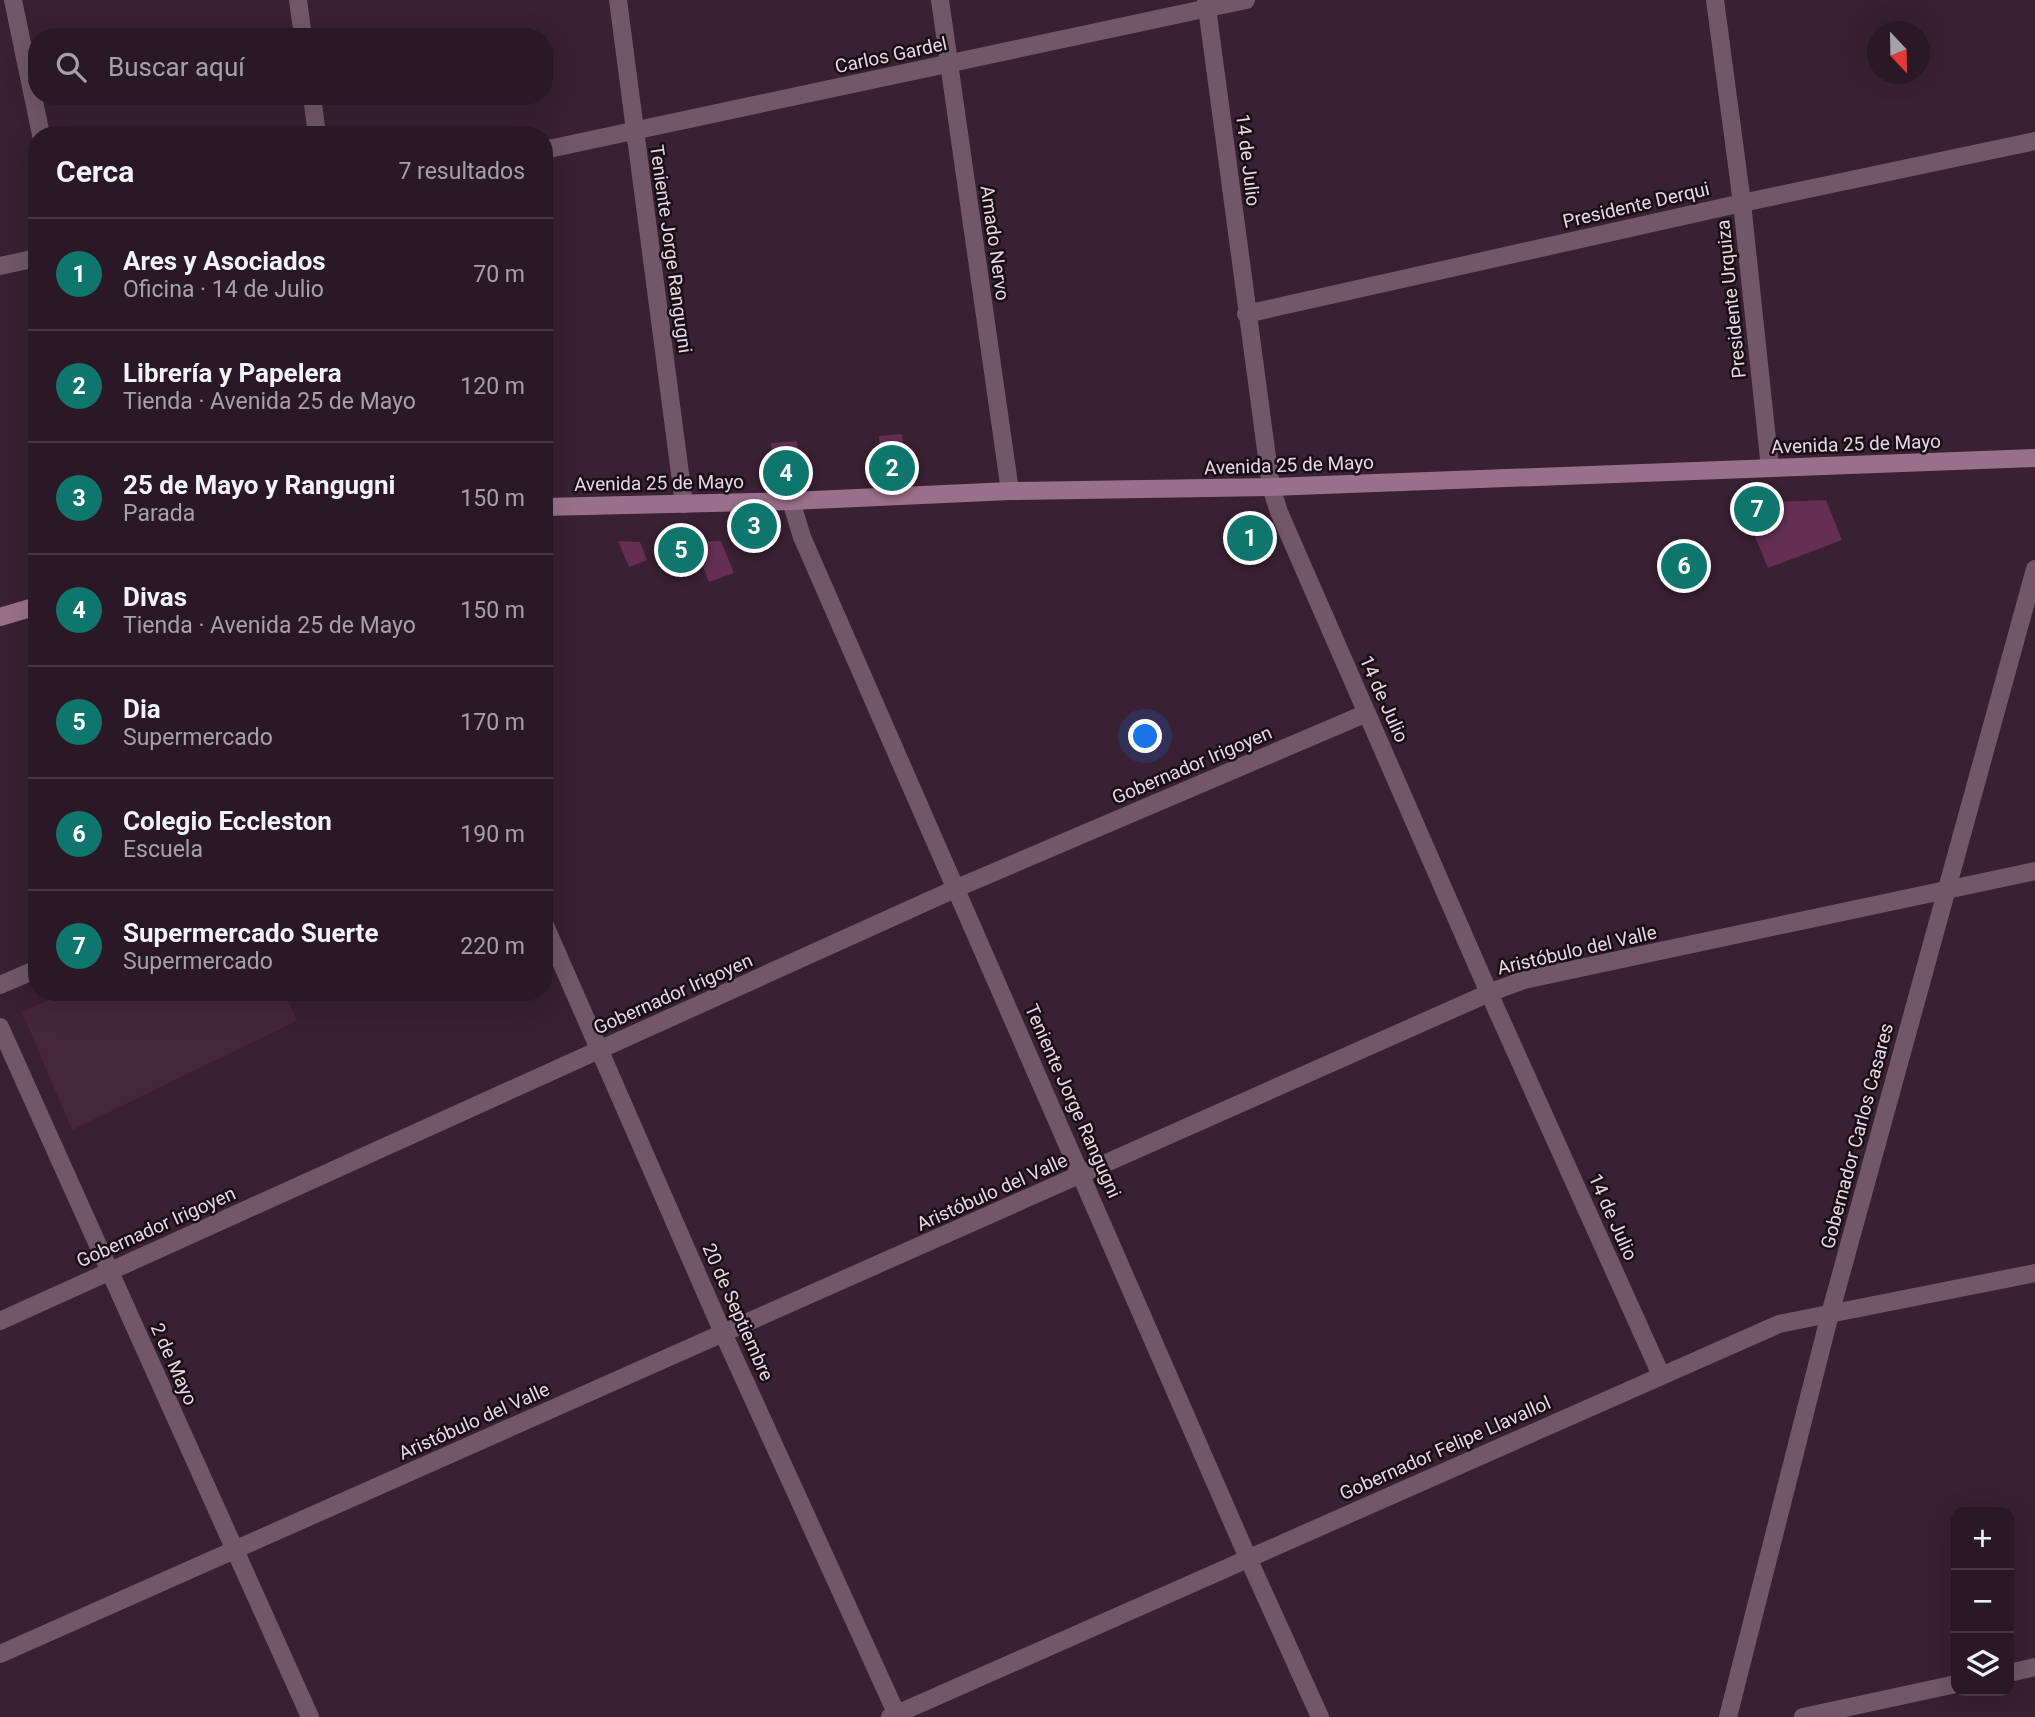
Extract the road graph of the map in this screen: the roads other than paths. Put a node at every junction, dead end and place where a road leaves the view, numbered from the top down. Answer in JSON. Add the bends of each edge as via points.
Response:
{"nodes":[{"id":1,"x":13,"y":0,"type":"edge"},
{"id":2,"x":298,"y":0,"type":"edge"},
{"id":3,"x":618,"y":0,"type":"edge"},
{"id":4,"x":940,"y":0,"type":"edge"},
{"id":5,"x":1246,"y":0,"type":"edge"},
{"id":6,"x":1715,"y":0,"type":"edge"},
{"id":7,"x":1206,"y":4,"type":"edge"},
{"id":8,"x":302,"y":28,"type":"edge"},
{"id":9,"x":948,"y":64,"type":"junction"},
{"id":10,"x":28,"y":72,"type":"edge"},
{"id":11,"x":35,"y":105,"type":"edge"},
{"id":12,"x":313,"y":105,"type":"edge"},
{"id":13,"x":39,"y":126,"type":"edge"},
{"id":14,"x":316,"y":126,"type":"edge"},
{"id":15,"x":634,"y":131,"type":"junction"},
{"id":16,"x":2035,"y":141,"type":"edge"},
{"id":17,"x":553,"y":148,"type":"edge"},
{"id":18,"x":1742,"y":203,"type":"junction"},
{"id":19,"x":28,"y":260,"type":"edge"},
{"id":20,"x":0,"y":266,"type":"edge"},
{"id":21,"x":1246,"y":314,"type":"junction"},
{"id":22,"x":2035,"y":458,"type":"edge"},
{"id":23,"x":1770,"y":468,"type":"junction"},
{"id":24,"x":1271,"y":487,"type":"junction"},
{"id":25,"x":1010,"y":491,"type":"junction"},
{"id":26,"x":791,"y":501,"type":"junction"},
{"id":27,"x":684,"y":504,"type":"junction"},
{"id":28,"x":553,"y":507,"type":"edge"},
{"id":29,"x":2035,"y":569,"type":"edge"},
{"id":30,"x":28,"y":609,"type":"edge"},
{"id":31,"x":0,"y":617,"type":"edge"},
{"id":32,"x":1367,"y":713,"type":"junction"},
{"id":33,"x":2035,"y":871,"type":"edge"},
{"id":34,"x":957,"y":888,"type":"junction"},
{"id":35,"x":1946,"y":890,"type":"junction"},
{"id":36,"x":553,"y":943,"type":"edge"},
{"id":37,"x":28,"y":973,"type":"edge"},
{"id":38,"x":0,"y":985,"type":"edge"},
{"id":39,"x":1489,"y":993,"type":"junction"},
{"id":40,"x":0,"y":1027,"type":"edge"},
{"id":41,"x":601,"y":1049,"type":"junction"},
{"id":42,"x":1083,"y":1175,"type":"junction"},
{"id":43,"x":110,"y":1272,"type":"junction"},
{"id":44,"x":2035,"y":1273,"type":"edge"},
{"id":45,"x":1830,"y":1314,"type":"junction"},
{"id":46,"x":0,"y":1321,"type":"edge"},
{"id":47,"x":723,"y":1333,"type":"junction"},
{"id":48,"x":1661,"y":1375,"type":"junction"},
{"id":49,"x":235,"y":1550,"type":"junction"},
{"id":50,"x":1248,"y":1558,"type":"junction"},
{"id":51,"x":0,"y":1654,"type":"edge"},
{"id":52,"x":2035,"y":1667,"type":"edge"},
{"id":53,"x":2014,"y":1672,"type":"edge"},
{"id":54,"x":1951,"y":1685,"type":"edge"},
{"id":55,"x":895,"y":1716,"type":"edge"},
{"id":56,"x":310,"y":1717,"type":"edge"},
{"id":57,"x":1320,"y":1717,"type":"edge"},
{"id":58,"x":1728,"y":1717,"type":"edge"},
{"id":59,"x":1803,"y":1717,"type":"edge"}],
"edges":[{"from":1,"to":10,"type":"street"},
{"from":2,"to":8,"type":"street"},
{"from":3,"to":15,"type":"street","name":"Teniente Jorge Rangugni"},
{"from":4,"to":9,"type":"street","name":"Amado Nervo"},
{"from":5,"to":7,"type":"street","name":"Carlos Gardel"},
{"from":6,"to":18,"type":"street","name":"Presidente Urquiza"},
{"from":7,"to":9,"type":"street","name":"Carlos Gardel"},
{"from":7,"to":21,"type":"street","name":"14 de Julio"},
{"from":9,"to":15,"type":"street","name":"Carlos Gardel"},
{"from":9,"to":25,"type":"street","name":"Amado Nervo"},
{"from":11,"to":13,"type":"street"},
{"from":12,"to":14,"type":"street"},
{"from":15,"to":17,"type":"street","name":"Carlos Gardel"},
{"from":15,"to":27,"type":"street","name":"Teniente Jorge Rangugni"},
{"from":16,"to":18,"type":"street","name":"Presidente Derqui"},
{"from":18,"to":21,"type":"street","name":"Presidente Derqui"},
{"from":18,"to":23,"type":"street","name":"Presidente Urquiza"},
{"from":19,"to":20,"type":"street"},
{"from":21,"to":24,"type":"street","name":"14 de Julio"},
{"from":22,"to":23,"type":"main road","name":"Avenida 25 de Mayo"},
{"from":23,"to":24,"type":"main road","name":"Avenida 25 de Mayo"},
{"from":24,"to":25,"type":"main road","name":"Avenida 25 de Mayo"},
{"from":24,"to":32,"type":"street","name":"14 de Julio"},
{"from":25,"to":26,"type":"main road","name":"Avenida 25 de Mayo"},
{"from":26,"to":27,"type":"main road","name":"Avenida 25 de Mayo"},
{"from":26,"to":34,"type":"street","name":"Teniente Jorge Rangugni","via":[[802,537]]},
{"from":27,"to":28,"type":"main road","name":"Avenida 25 de Mayo"},
{"from":29,"to":35,"type":"street","name":"Gobernador Carlos Casares"},
{"from":30,"to":31,"type":"main road"},
{"from":32,"to":34,"type":"street","name":"Gobernador Irigoyen"},
{"from":32,"to":39,"type":"street","name":"14 de Julio"},
{"from":33,"to":35,"type":"street","name":"Aristóbulo del Valle"},
{"from":34,"to":41,"type":"street","name":"Gobernador Irigoyen"},
{"from":34,"to":42,"type":"street","name":"Teniente Jorge Rangugni"},
{"from":35,"to":39,"type":"street","name":"Aristóbulo del Valle","via":[[1524,980]]},
{"from":35,"to":45,"type":"street","name":"Gobernador Carlos Casares"},
{"from":36,"to":41,"type":"street","name":"20 de Septiembre"},
{"from":37,"to":38,"type":"street"},
{"from":39,"to":42,"type":"street","name":"Aristóbulo del Valle"},
{"from":39,"to":48,"type":"street","name":"14 de Julio"},
{"from":40,"to":43,"type":"street","name":"2 de Mayo"},
{"from":41,"to":43,"type":"street","name":"Gobernador Irigoyen"},
{"from":41,"to":47,"type":"street","name":"20 de Septiembre"},
{"from":42,"to":47,"type":"street","name":"Aristóbulo del Valle"},
{"from":42,"to":50,"type":"street","name":"Teniente Jorge Rangugni"},
{"from":43,"to":46,"type":"street","name":"Gobernador Irigoyen"},
{"from":43,"to":49,"type":"street","name":"2 de Mayo"},
{"from":44,"to":45,"type":"street","name":"Gobernador Felipe Llavallol"},
{"from":45,"to":48,"type":"street","name":"Gobernador Felipe Llavallol","via":[[1779,1324]]},
{"from":45,"to":58,"type":"street","name":"Gobernador Carlos Casares"},
{"from":47,"to":49,"type":"street","name":"Aristóbulo del Valle"},
{"from":47,"to":55,"type":"street","name":"20 de Septiembre"},
{"from":48,"to":50,"type":"street","name":"Gobernador Felipe Llavallol"},
{"from":49,"to":51,"type":"street","name":"Aristóbulo del Valle"},
{"from":49,"to":56,"type":"street","name":"2 de Mayo"},
{"from":50,"to":55,"type":"street","name":"Gobernador Felipe Llavallol"},
{"from":50,"to":57,"type":"street","name":"Teniente Jorge Rangugni"},
{"from":52,"to":53,"type":"street"},
{"from":54,"to":59,"type":"street"}]}
